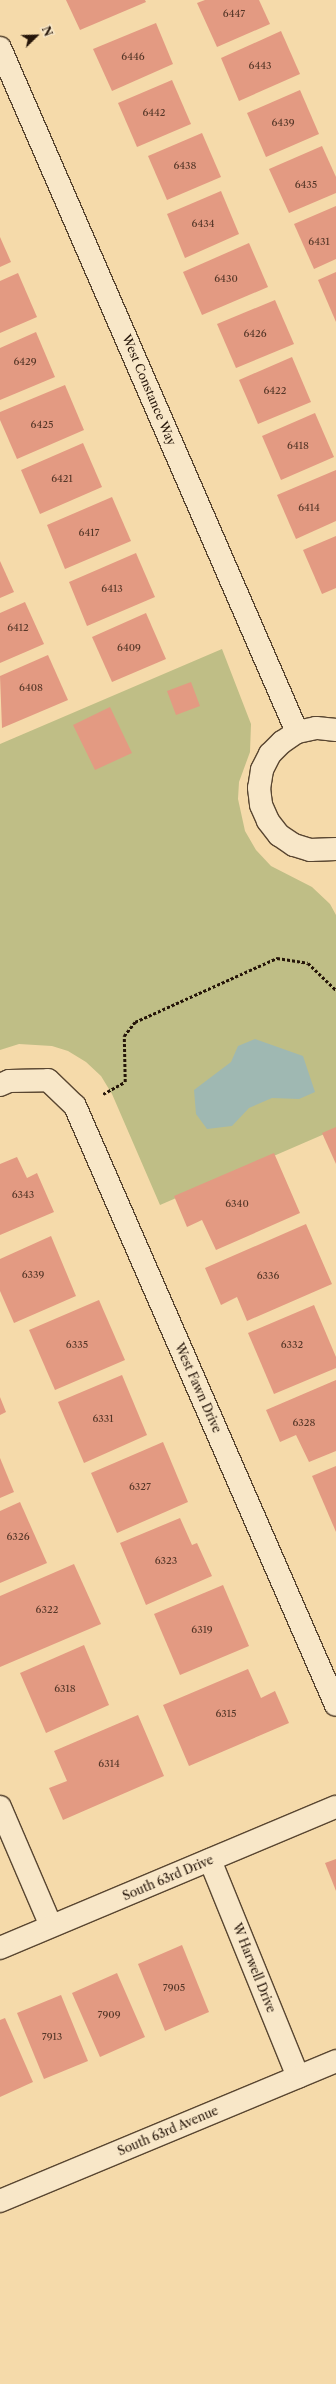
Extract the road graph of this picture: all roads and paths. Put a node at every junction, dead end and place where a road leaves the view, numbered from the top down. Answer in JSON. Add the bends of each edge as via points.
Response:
{"nodes":[{"id":1,"x":0,"y":48,"type":"edge"},
{"id":2,"x":336,"y":730,"type":"edge"},
{"id":3,"x":297,"y":732,"type":"junction"},
{"id":4,"x":336,"y":849,"type":"edge"},
{"id":5,"x":336,"y":990,"type":"edge"},
{"id":6,"x":0,"y":1085,"type":"edge"},
{"id":7,"x":75,"y":1106,"type":"junction"},
{"id":8,"x":336,"y":1705,"type":"edge"},
{"id":9,"x":0,"y":1807,"type":"edge"},
{"id":10,"x":336,"y":1808,"type":"edge"},
{"id":11,"x":210,"y":1860,"type":"junction"},
{"id":12,"x":51,"y":1926,"type":"junction"},
{"id":13,"x":0,"y":1948,"type":"edge"},
{"id":14,"x":336,"y":2061,"type":"edge"},
{"id":15,"x":298,"y":2077,"type":"junction"},
{"id":16,"x":0,"y":2201,"type":"edge"}],
"edges":[{"from":1,"to":3,"type":"street","name":"West Constance Way"},
{"from":2,"to":3,"type":"street","via":[[316,728]]},
{"from":3,"to":4,"type":"street","via":[[270,754],[262,770],[259,788],[261,805],[268,821],[279,835],[294,845],[310,850]]},
{"from":5,"to":7,"type":"path","via":[[308,964],[277,958],[136,1022],[124,1036],[125,1082]]},
{"from":6,"to":7,"type":"street","name":"West Fawn Drive","via":[[9,1081],[48,1080]]},
{"from":7,"to":8,"type":"street","name":"West Fawn Drive"},
{"from":9,"to":12,"type":"street"},
{"from":10,"to":11,"type":"street","name":"South 63rd Drive"},
{"from":11,"to":12,"type":"street","name":"South 63rd Drive"},
{"from":11,"to":15,"type":"street","name":"W Harwell Drive"},
{"from":12,"to":13,"type":"street","name":"South 63rd Drive"},
{"from":14,"to":15,"type":"street","name":"South 63rd Avenue"},
{"from":15,"to":16,"type":"street","name":"South 63rd Avenue"}]}
